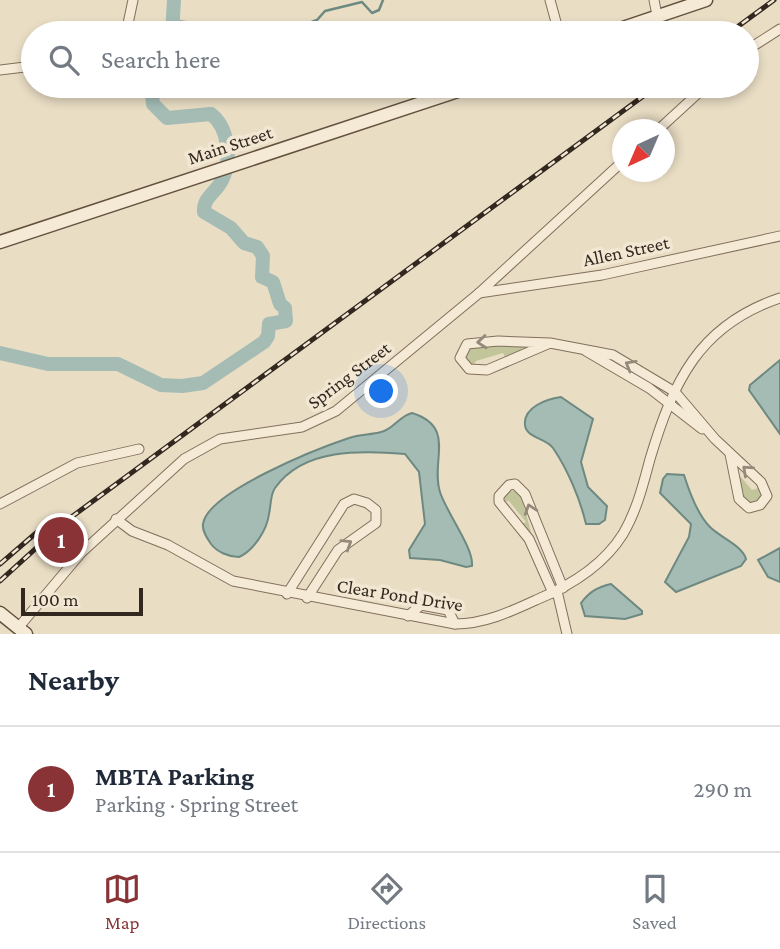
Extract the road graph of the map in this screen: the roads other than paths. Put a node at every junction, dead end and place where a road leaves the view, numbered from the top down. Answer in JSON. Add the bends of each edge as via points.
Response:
{"nodes":[{"id":1,"x":133,"y":0,"type":"edge"},
{"id":2,"x":550,"y":0,"type":"edge"},
{"id":3,"x":653,"y":0,"type":"edge"},
{"id":4,"x":706,"y":0,"type":"edge"},
{"id":5,"x":657,"y":15,"type":"junction"},
{"id":6,"x":129,"y":21,"type":"edge"},
{"id":7,"x":556,"y":21,"type":"edge"},
{"id":8,"x":641,"y":21,"type":"edge"},
{"id":9,"x":780,"y":29,"type":"edge"},
{"id":10,"x":759,"y":42,"type":"edge"},
{"id":11,"x":21,"y":67,"type":"edge"},
{"id":12,"x":0,"y":70,"type":"edge"},
{"id":13,"x":435,"y":98,"type":"edge"},
{"id":14,"x":693,"y":98,"type":"edge"},
{"id":15,"x":670,"y":119,"type":"edge"},
{"id":16,"x":612,"y":171,"type":"edge"},
{"id":17,"x":780,"y":236,"type":"edge"},
{"id":18,"x":0,"y":242,"type":"edge"},
{"id":19,"x":478,"y":294,"type":"junction"},
{"id":20,"x":780,"y":298,"type":"edge"},
{"id":21,"x":550,"y":343,"type":"junction"},
{"id":22,"x":582,"y":348,"type":"junction"},
{"id":23,"x":675,"y":392,"type":"junction"},
{"id":24,"x":669,"y":403,"type":"junction"},
{"id":25,"x":715,"y":439,"type":"junction"},
{"id":26,"x":139,"y":449,"type":"dead end"},
{"id":27,"x":730,"y":454,"type":"junction"},
{"id":28,"x":0,"y":504,"type":"edge"},
{"id":29,"x":116,"y":519,"type":"junction"},
{"id":30,"x":539,"y":534,"type":"junction"},
{"id":31,"x":529,"y":539,"type":"junction"},
{"id":32,"x":558,"y":591,"type":"junction"},
{"id":33,"x":287,"y":594,"type":"junction"},
{"id":34,"x":307,"y":598,"type":"junction"},
{"id":35,"x":0,"y":613,"type":"edge"},
{"id":36,"x":22,"y":631,"type":"edge"},
{"id":37,"x":567,"y":634,"type":"edge"}],
"edges":[{"from":1,"to":6,"type":"street"},
{"from":2,"to":7,"type":"street"},
{"from":3,"to":5,"type":"street"},
{"from":4,"to":5,"type":"main road"},
{"from":5,"to":8,"type":"main road"},
{"from":9,"to":10,"type":"street"},
{"from":11,"to":12,"type":"street"},
{"from":13,"to":18,"type":"main road","name":"Main Street"},
{"from":14,"to":15,"type":"street"},
{"from":16,"to":19,"type":"street","name":"Spring Street"},
{"from":17,"to":19,"type":"street","name":"Allen Street","via":[[602,275]]},
{"from":19,"to":29,"type":"street","name":"Spring Street","via":[[325,418],[302,427],[209,443]]},
{"from":20,"to":23,"type":"street","name":"Clear Pond Drive","via":[[738,315],[715,332]]},
{"from":21,"to":21,"type":"street","one_way":true,"via":[[473,342],[460,358],[469,369],[487,370]]},
{"from":21,"to":22,"type":"street"},
{"from":23,"to":22,"type":"street","one_way":true,"via":[[613,355]]},
{"from":22,"to":24,"type":"street"},
{"from":23,"to":24,"type":"street","name":"Clear Pond Drive"},
{"from":23,"to":25,"type":"street"},
{"from":24,"to":25,"type":"street"},
{"from":24,"to":32,"type":"street","name":"Clear Pond Drive","via":[[640,497],[622,535],[598,563]]},
{"from":25,"to":27,"type":"street"},
{"from":26,"to":28,"type":"street","via":[[77,463]]},
{"from":27,"to":27,"type":"street","one_way":true,"via":[[739,499],[749,508],[760,505],[766,489]]},
{"from":29,"to":33,"type":"street","name":"Clear Pond Drive","via":[[223,577]]},
{"from":29,"to":36,"type":"street","name":"Spring Street","via":[[80,553]]},
{"from":30,"to":31,"type":"street"},
{"from":30,"to":31,"type":"street","one_way":true,"via":[[521,487],[509,485],[499,502]]},
{"from":30,"to":32,"type":"street"},
{"from":31,"to":32,"type":"street"},
{"from":32,"to":34,"type":"street","name":"Clear Pond Drive","via":[[485,621],[455,624]]},
{"from":32,"to":37,"type":"street"},
{"from":33,"to":34,"type":"street","name":"Clear Pond Drive"},
{"from":34,"to":33,"type":"street","one_way":true,"via":[[338,550],[376,523],[376,510],[366,503],[354,499],[344,504]]},
{"from":35,"to":36,"type":"main road"}]}
